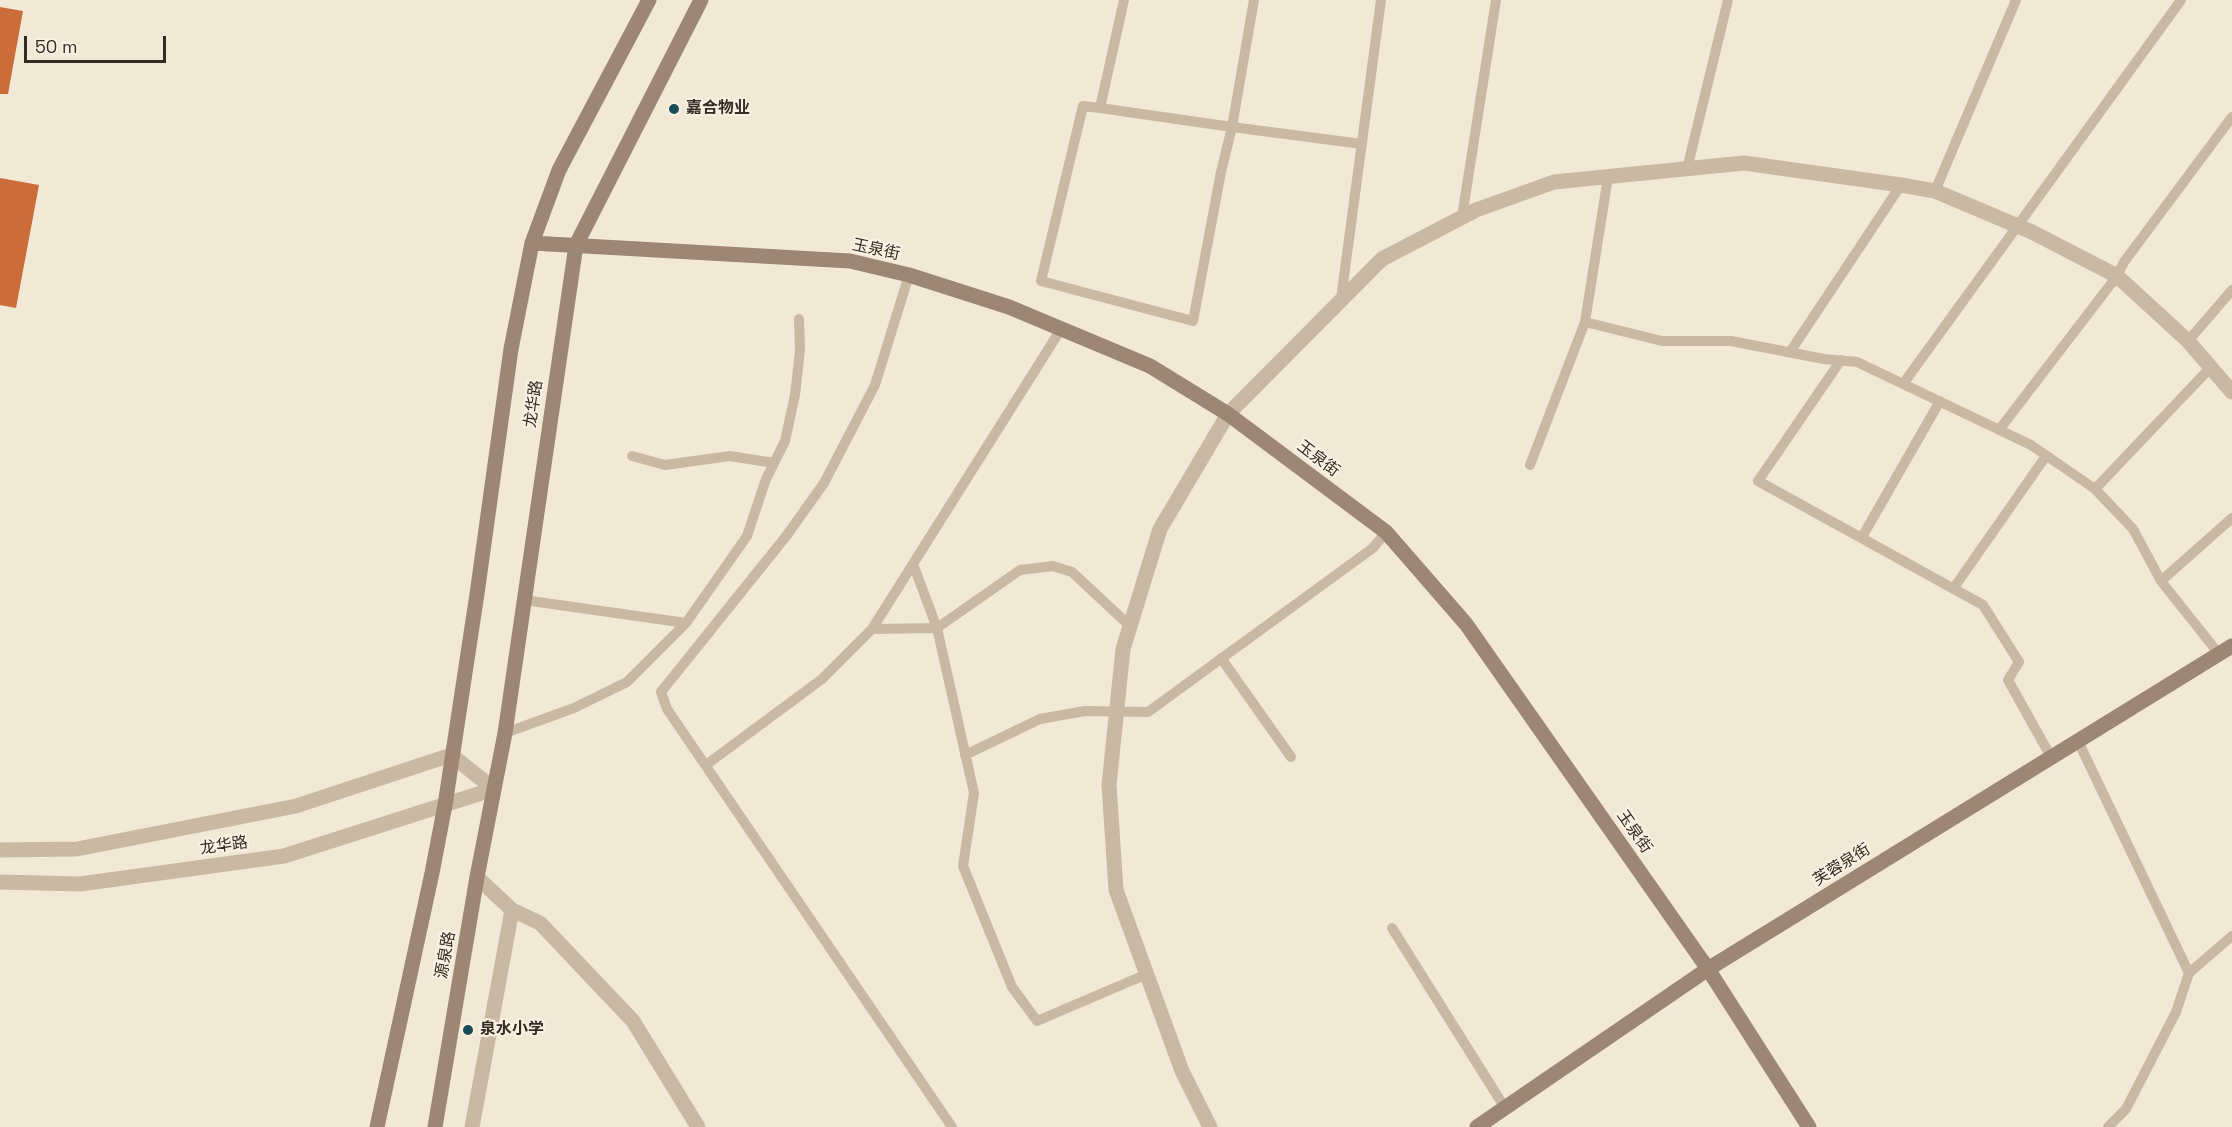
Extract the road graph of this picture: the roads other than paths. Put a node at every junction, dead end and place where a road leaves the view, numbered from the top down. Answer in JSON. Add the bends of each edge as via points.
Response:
{"nodes":[{"id":1,"x":649,"y":0,"type":"edge"},
{"id":2,"x":701,"y":0,"type":"edge"},
{"id":3,"x":1124,"y":0,"type":"edge"},
{"id":4,"x":1254,"y":0,"type":"edge"},
{"id":5,"x":1380,"y":0,"type":"edge"},
{"id":6,"x":1496,"y":0,"type":"edge"},
{"id":7,"x":1728,"y":0,"type":"edge"},
{"id":8,"x":2016,"y":0,"type":"edge"},
{"id":9,"x":2181,"y":0,"type":"edge"},
{"id":10,"x":1100,"y":108,"type":"junction"},
{"id":11,"x":2232,"y":117,"type":"edge"},
{"id":12,"x":1232,"y":127,"type":"junction"},
{"id":13,"x":1362,"y":144,"type":"junction"},
{"id":14,"x":1687,"y":169,"type":"junction"},
{"id":15,"x":1608,"y":177,"type":"junction"},
{"id":16,"x":1901,"y":185,"type":"junction"},
{"id":17,"x":1935,"y":191,"type":"junction"},
{"id":18,"x":1462,"y":217,"type":"junction"},
{"id":19,"x":2018,"y":226,"type":"junction"},
{"id":20,"x":532,"y":243,"type":"junction"},
{"id":21,"x":576,"y":245,"type":"junction"},
{"id":22,"x":909,"y":275,"type":"junction"},
{"id":23,"x":2117,"y":276,"type":"junction"},
{"id":24,"x":2232,"y":290,"type":"edge"},
{"id":25,"x":1341,"y":299,"type":"junction"},
{"id":26,"x":799,"y":319,"type":"dead end"},
{"id":27,"x":1585,"y":322,"type":"junction"},
{"id":28,"x":1060,"y":329,"type":"junction"},
{"id":29,"x":2188,"y":341,"type":"junction"},
{"id":30,"x":1790,"y":352,"type":"junction"},
{"id":31,"x":1840,"y":360,"type":"junction"},
{"id":32,"x":2211,"y":367,"type":"junction"},
{"id":33,"x":1903,"y":384,"type":"junction"},
{"id":34,"x":2232,"y":392,"type":"edge"},
{"id":35,"x":1940,"y":401,"type":"junction"},
{"id":36,"x":1228,"y":414,"type":"junction"},
{"id":37,"x":1999,"y":430,"type":"junction"},
{"id":38,"x":632,"y":456,"type":"dead end"},
{"id":39,"x":2046,"y":456,"type":"junction"},
{"id":40,"x":774,"y":464,"type":"junction"},
{"id":41,"x":1530,"y":465,"type":"dead end"},
{"id":42,"x":2095,"y":489,"type":"junction"},
{"id":43,"x":2232,"y":518,"type":"edge"},
{"id":44,"x":1386,"y":532,"type":"junction"},
{"id":45,"x":1862,"y":537,"type":"junction"},
{"id":46,"x":913,"y":564,"type":"junction"},
{"id":47,"x":2160,"y":581,"type":"junction"},
{"id":48,"x":1953,"y":589,"type":"junction"},
{"id":49,"x":524,"y":600,"type":"junction"},
{"id":50,"x":686,"y":622,"type":"junction"},
{"id":51,"x":1130,"y":626,"type":"junction"},
{"id":52,"x":937,"y":628,"type":"junction"},
{"id":53,"x":872,"y":629,"type":"junction"},
{"id":54,"x":2225,"y":650,"type":"edge"},
{"id":55,"x":1221,"y":658,"type":"junction"},
{"id":56,"x":1116,"y":712,"type":"junction"},
{"id":57,"x":505,"y":733,"type":"junction"},
{"id":58,"x":2078,"y":741,"type":"junction"},
{"id":59,"x":451,"y":755,"type":"junction"},
{"id":60,"x":965,"y":755,"type":"junction"},
{"id":61,"x":1291,"y":757,"type":"dead end"},
{"id":62,"x":2051,"y":757,"type":"junction"},
{"id":63,"x":706,"y":765,"type":"junction"},
{"id":64,"x":494,"y":789,"type":"junction"},
{"id":65,"x":445,"y":805,"type":"junction"},
{"id":66,"x":0,"y":850,"type":"edge"},
{"id":67,"x":477,"y":877,"type":"junction"},
{"id":68,"x":0,"y":882,"type":"edge"},
{"id":69,"x":512,"y":910,"type":"junction"},
{"id":70,"x":1392,"y":928,"type":"dead end"},
{"id":71,"x":2232,"y":936,"type":"edge"},
{"id":72,"x":1708,"y":969,"type":"junction"},
{"id":73,"x":2189,"y":973,"type":"junction"},
{"id":74,"x":1147,"y":974,"type":"junction"},
{"id":75,"x":1505,"y":1108,"type":"junction"},
{"id":76,"x":377,"y":1127,"type":"edge"},
{"id":77,"x":435,"y":1127,"type":"edge"},
{"id":78,"x":472,"y":1127,"type":"edge"},
{"id":79,"x":698,"y":1127,"type":"edge"},
{"id":80,"x":952,"y":1127,"type":"edge"},
{"id":81,"x":1210,"y":1127,"type":"edge"},
{"id":82,"x":1477,"y":1127,"type":"edge"},
{"id":83,"x":1809,"y":1127,"type":"edge"},
{"id":84,"x":2108,"y":1127,"type":"edge"}],
"edges":[{"from":1,"to":20,"type":"street","name":"龙华路","via":[[559,170]]},
{"from":2,"to":21,"type":"street","name":"龙华路"},
{"from":3,"to":10,"type":"lane"},
{"from":4,"to":12,"type":"lane"},
{"from":5,"to":13,"type":"lane"},
{"from":6,"to":18,"type":"lane"},
{"from":7,"to":14,"type":"lane"},
{"from":8,"to":17,"type":"lane"},
{"from":9,"to":19,"type":"lane"},
{"from":10,"to":12,"type":"lane"},
{"from":10,"to":12,"type":"lane","via":[[1083,106],[1041,281],[1194,321]]},
{"from":11,"to":23,"type":"lane"},
{"from":12,"to":13,"type":"lane"},
{"from":13,"to":25,"type":"lane"},
{"from":14,"to":15,"type":"street"},
{"from":14,"to":16,"type":"street","via":[[1744,163]]},
{"from":15,"to":18,"type":"street","via":[[1554,182]]},
{"from":15,"to":27,"type":"lane"},
{"from":16,"to":17,"type":"street"},
{"from":16,"to":30,"type":"lane"},
{"from":17,"to":19,"type":"street"},
{"from":18,"to":25,"type":"street","via":[[1382,259]]},
{"from":19,"to":23,"type":"street"},
{"from":19,"to":33,"type":"lane"},
{"from":20,"to":21,"type":"street","name":"玉泉街"},
{"from":20,"to":59,"type":"street","name":"龙华路","via":[[510,349]]},
{"from":21,"to":22,"type":"street","name":"玉泉街","via":[[850,261]]},
{"from":21,"to":49,"type":"street","name":"龙华路"},
{"from":22,"to":28,"type":"street","name":"玉泉街","via":[[1009,307]]},
{"from":22,"to":63,"type":"lane","via":[[875,385],[824,483],[661,692],[667,709]]},
{"from":23,"to":29,"type":"street"},
{"from":23,"to":37,"type":"lane"},
{"from":24,"to":29,"type":"lane"},
{"from":25,"to":36,"type":"street"},
{"from":26,"to":40,"type":"lane","via":[[795,394],[785,441]]},
{"from":27,"to":30,"type":"lane","via":[[1662,341],[1731,341]]},
{"from":27,"to":41,"type":"lane"},
{"from":28,"to":36,"type":"street","name":"玉泉街","via":[[1150,366]]},
{"from":28,"to":46,"type":"lane"},
{"from":29,"to":32,"type":"street"},
{"from":30,"to":31,"type":"lane"},
{"from":31,"to":33,"type":"lane","via":[[1857,362]]},
{"from":31,"to":45,"type":"lane","via":[[1758,481]]},
{"from":32,"to":34,"type":"street"},
{"from":32,"to":42,"type":"lane"},
{"from":33,"to":35,"type":"lane"},
{"from":35,"to":37,"type":"lane"},
{"from":35,"to":45,"type":"lane"},
{"from":36,"to":44,"type":"street","name":"玉泉街"},
{"from":36,"to":51,"type":"street","via":[[1160,529]]},
{"from":37,"to":39,"type":"lane"},
{"from":38,"to":40,"type":"lane","via":[[665,465],[730,456]]},
{"from":39,"to":42,"type":"lane"},
{"from":39,"to":48,"type":"lane"},
{"from":40,"to":50,"type":"lane","via":[[747,536]]},
{"from":42,"to":47,"type":"lane","via":[[2133,529]]},
{"from":43,"to":47,"type":"lane"},
{"from":44,"to":55,"type":"lane","via":[[1373,548]]},
{"from":44,"to":72,"type":"street","name":"玉泉街","via":[[1466,624]]},
{"from":45,"to":48,"type":"lane"},
{"from":46,"to":52,"type":"lane"},
{"from":46,"to":53,"type":"lane"},
{"from":47,"to":54,"type":"lane"},
{"from":48,"to":62,"type":"lane","via":[[1983,605],[2019,662],[2008,680]]},
{"from":49,"to":50,"type":"lane"},
{"from":49,"to":57,"type":"street","name":"龙华路"},
{"from":50,"to":57,"type":"lane","via":[[627,682],[574,708]]},
{"from":51,"to":52,"type":"lane","via":[[1072,572],[1053,566],[1020,570]]},
{"from":51,"to":56,"type":"street","via":[[1123,649]]},
{"from":52,"to":53,"type":"lane"},
{"from":52,"to":60,"type":"lane"},
{"from":53,"to":63,"type":"lane","via":[[822,679]]},
{"from":54,"to":58,"type":"street","name":"芙蓉泉街"},
{"from":55,"to":56,"type":"lane","via":[[1148,712]]},
{"from":55,"to":61,"type":"lane"},
{"from":56,"to":60,"type":"lane","via":[[1085,711],[1040,719]]},
{"from":56,"to":74,"type":"street","via":[[1109,785],[1116,890]]},
{"from":57,"to":64,"type":"street","name":"龙华路"},
{"from":58,"to":62,"type":"street","name":"芙蓉泉街"},
{"from":58,"to":73,"type":"lane"},
{"from":59,"to":64,"type":"street"},
{"from":59,"to":65,"type":"street","name":"龙华路"},
{"from":59,"to":66,"type":"street","via":[[296,806],[77,849]]},
{"from":60,"to":74,"type":"lane","via":[[974,794],[963,866],[1012,987],[1037,1021]]},
{"from":62,"to":72,"type":"street","name":"芙蓉泉街"},
{"from":63,"to":80,"type":"lane"},
{"from":64,"to":65,"type":"street","name":"龙华路"},
{"from":64,"to":67,"type":"street","name":"源泉路"},
{"from":65,"to":68,"type":"street","name":"龙华路","via":[[284,856],[80,884]]},
{"from":65,"to":76,"type":"street","name":"源泉路"},
{"from":67,"to":69,"type":"street"},
{"from":67,"to":77,"type":"street","name":"源泉路"},
{"from":69,"to":78,"type":"street"},
{"from":69,"to":79,"type":"street","via":[[540,923],[633,1021]]},
{"from":70,"to":75,"type":"lane"},
{"from":71,"to":73,"type":"lane"},
{"from":72,"to":75,"type":"street","name":"芙蓉泉街"},
{"from":72,"to":83,"type":"street","name":"玉泉街"},
{"from":73,"to":84,"type":"lane","via":[[2176,1012],[2126,1109]]},
{"from":74,"to":81,"type":"street","via":[[1182,1071]]},
{"from":75,"to":82,"type":"street","name":"芙蓉泉街"}]}
